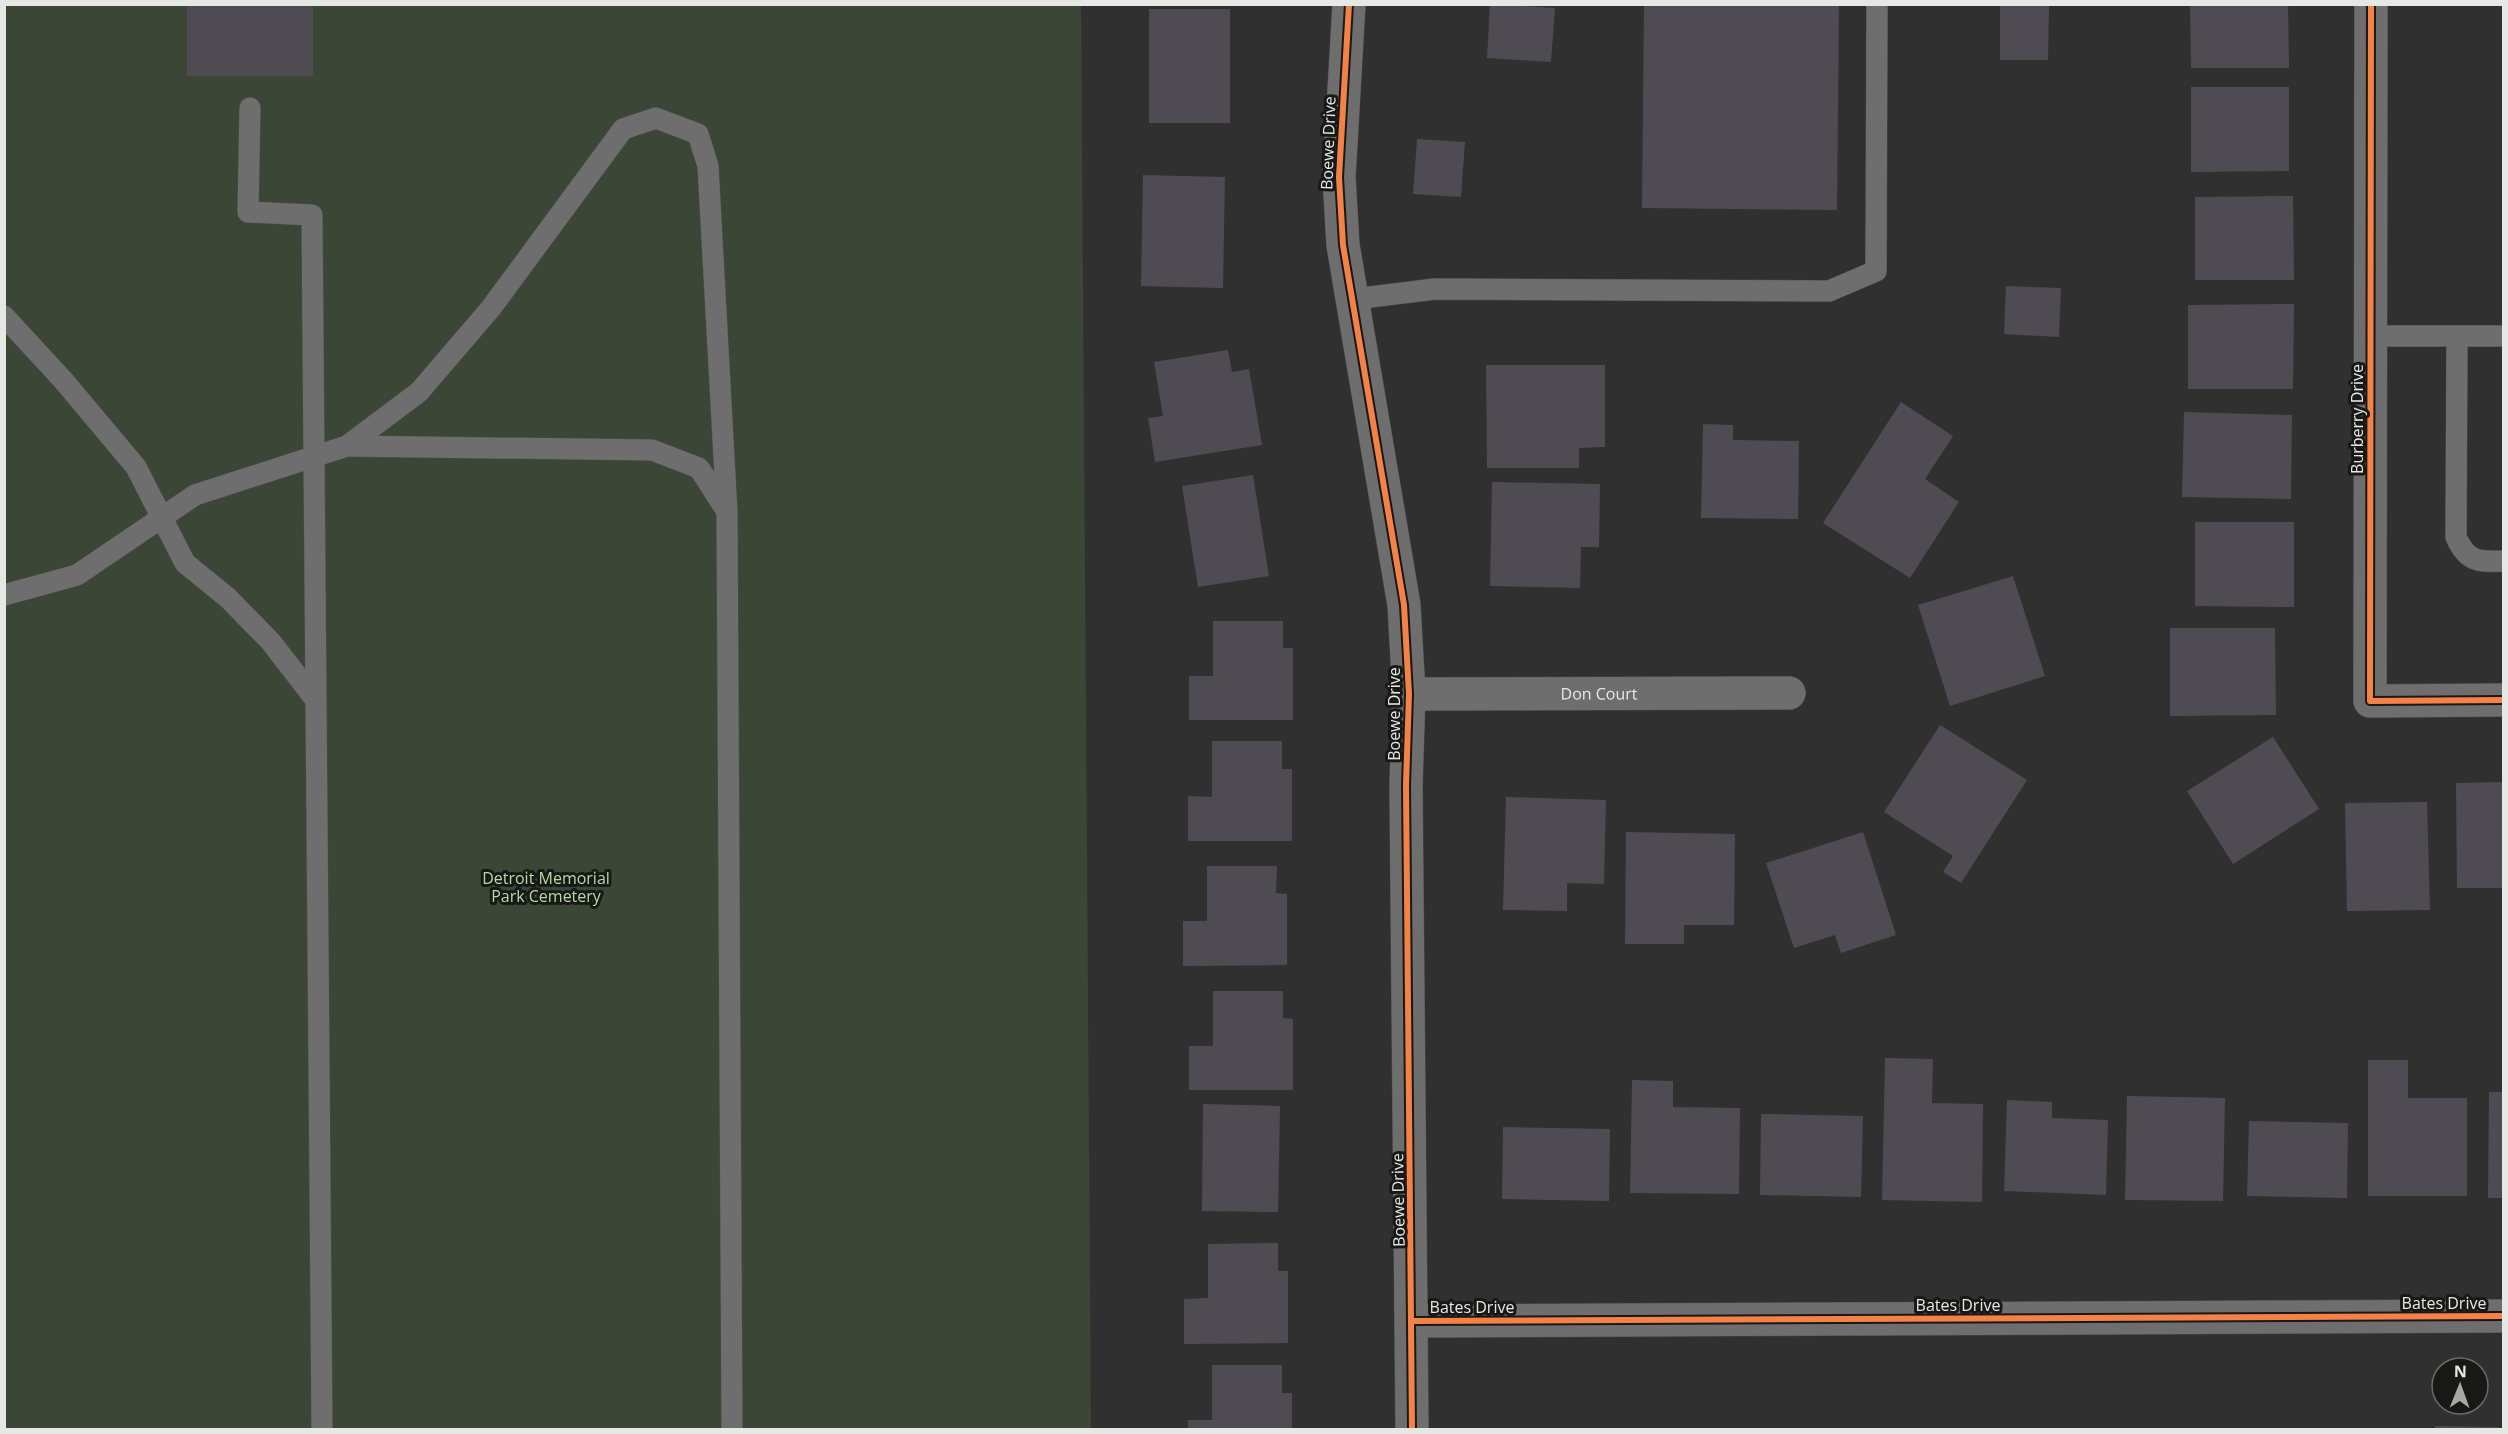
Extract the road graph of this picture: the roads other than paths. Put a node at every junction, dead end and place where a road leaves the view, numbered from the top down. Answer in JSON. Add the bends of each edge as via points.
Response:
{"nodes":[{"id":1,"x":1349,"y":4,"type":"edge"},
{"id":2,"x":1877,"y":4,"type":"edge"},
{"id":3,"x":2371,"y":4,"type":"edge"},
{"id":4,"x":250,"y":108,"type":"dead end"},
{"id":5,"x":1354,"y":299,"type":"junction"},
{"id":6,"x":4,"y":316,"type":"edge"},
{"id":7,"x":2370,"y":336,"type":"junction"},
{"id":8,"x":2457,"y":336,"type":"junction"},
{"id":9,"x":2504,"y":336,"type":"edge"},
{"id":10,"x":347,"y":446,"type":"junction"},
{"id":11,"x":312,"y":458,"type":"junction"},
{"id":12,"x":727,"y":512,"type":"junction"},
{"id":13,"x":162,"y":518,"type":"junction"},
{"id":14,"x":2504,"y":561,"type":"edge"},
{"id":15,"x":4,"y":595,"type":"edge"},
{"id":16,"x":1789,"y":693,"type":"dead end"},
{"id":17,"x":1409,"y":694,"type":"junction"},
{"id":18,"x":315,"y":699,"type":"junction"},
{"id":19,"x":2504,"y":700,"type":"edge"},
{"id":20,"x":2504,"y":1316,"type":"edge"},
{"id":21,"x":1413,"y":1321,"type":"junction"},
{"id":22,"x":322,"y":1430,"type":"edge"},
{"id":23,"x":732,"y":1430,"type":"edge"},
{"id":24,"x":1412,"y":1430,"type":"edge"}],
"edges":[{"from":1,"to":5,"type":"street","name":"Boewe Drive","via":[[1339,177],[1343,245]]},
{"from":2,"to":5,"type":"lane","via":[[1876,271],[1829,291],[1435,289]]},
{"from":3,"to":7,"type":"street","name":"Burberry Drive"},
{"from":4,"to":11,"type":"lane","via":[[248,212],[312,215]]},
{"from":5,"to":17,"type":"street","name":"Boewe Drive","via":[[1404,605]]},
{"from":6,"to":13,"type":"lane","via":[[136,467]]},
{"from":7,"to":8,"type":"lane"},
{"from":7,"to":19,"type":"street","name":"Burberry Drive","via":[[2370,701]]},
{"from":8,"to":9,"type":"lane"},
{"from":8,"to":14,"type":"lane","via":[[2456,537],[2462,551],[2473,559]]},
{"from":10,"to":11,"type":"lane"},
{"from":10,"to":12,"type":"lane","via":[[652,450],[699,468]]},
{"from":10,"to":12,"type":"lane","via":[[419,393],[492,308],[623,129],[656,118],[698,134],[708,166]]},
{"from":11,"to":13,"type":"lane","via":[[195,495]]},
{"from":11,"to":18,"type":"lane"},
{"from":12,"to":23,"type":"lane"},
{"from":13,"to":15,"type":"lane","via":[[77,575]]},
{"from":13,"to":18,"type":"lane","via":[[185,563],[228,598],[271,642]]},
{"from":16,"to":17,"type":"street","name":"Don Court"},
{"from":17,"to":21,"type":"street","name":"Boewe Drive"},
{"from":18,"to":22,"type":"lane"},
{"from":20,"to":21,"type":"street","name":"Bates Drive"},
{"from":21,"to":24,"type":"street","name":"Boewe Drive"}]}
